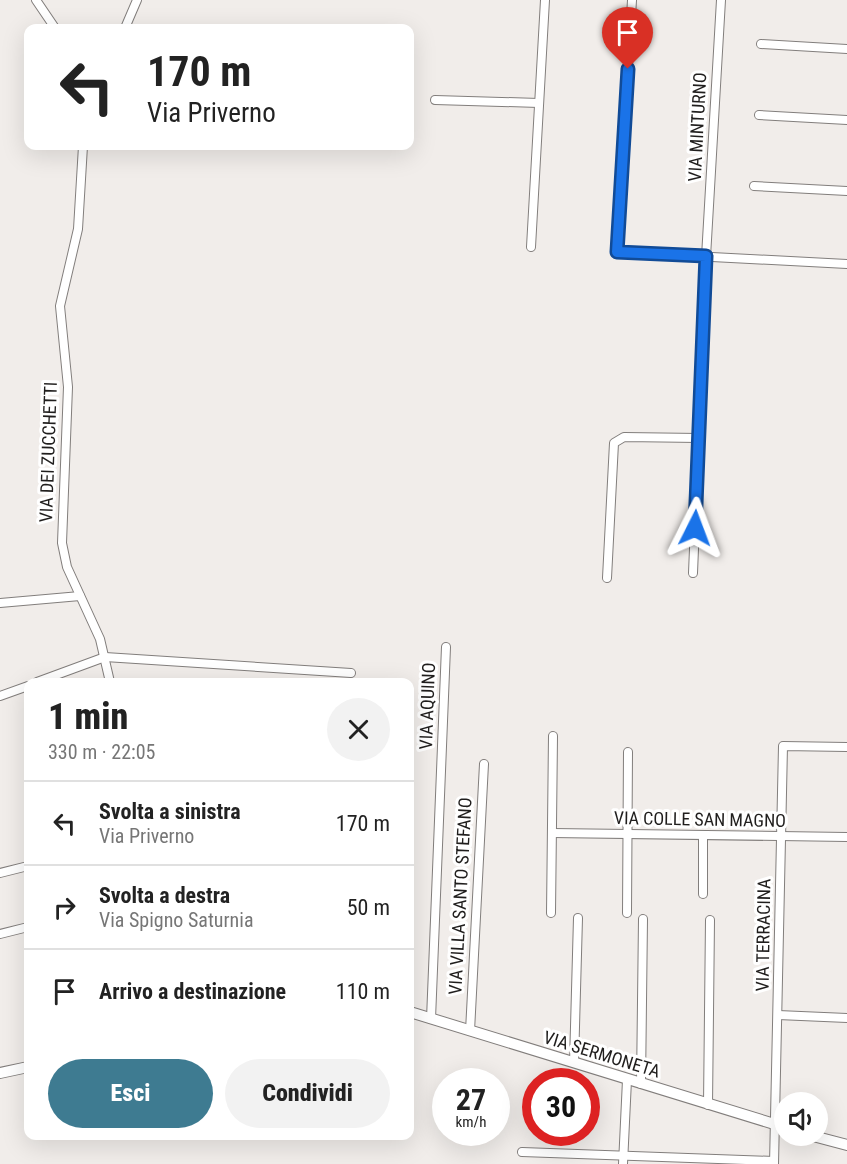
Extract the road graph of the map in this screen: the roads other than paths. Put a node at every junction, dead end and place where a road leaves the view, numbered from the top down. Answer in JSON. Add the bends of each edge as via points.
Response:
{"nodes":[{"id":1,"x":36,"y":0,"type":"edge"},
{"id":2,"x":137,"y":0,"type":"edge"},
{"id":3,"x":545,"y":0,"type":"edge"},
{"id":4,"x":632,"y":0,"type":"edge"},
{"id":5,"x":721,"y":0,"type":"edge"},
{"id":6,"x":52,"y":24,"type":"edge"},
{"id":7,"x":127,"y":24,"type":"edge"},
{"id":8,"x":761,"y":44,"type":"dead end"},
{"id":9,"x":847,"y":49,"type":"edge"},
{"id":10,"x":435,"y":99,"type":"dead end"},
{"id":11,"x":539,"y":103,"type":"junction"},
{"id":12,"x":759,"y":116,"type":"dead end"},
{"id":13,"x":847,"y":120,"type":"edge"},
{"id":14,"x":83,"y":150,"type":"edge"},
{"id":15,"x":754,"y":186,"type":"dead end"},
{"id":16,"x":847,"y":191,"type":"edge"},
{"id":17,"x":531,"y":247,"type":"dead end"},
{"id":18,"x":706,"y":256,"type":"junction"},
{"id":19,"x":847,"y":264,"type":"edge"},
{"id":20,"x":699,"y":438,"type":"junction"},
{"id":21,"x":693,"y":573,"type":"dead end"},
{"id":22,"x":608,"y":578,"type":"dead end"},
{"id":23,"x":80,"y":596,"type":"junction"},
{"id":24,"x":0,"y":603,"type":"edge"},
{"id":25,"x":446,"y":647,"type":"dead end"},
{"id":26,"x":105,"y":657,"type":"junction"},
{"id":27,"x":351,"y":673,"type":"dead end"},
{"id":28,"x":48,"y":678,"type":"edge"},
{"id":29,"x":109,"y":678,"type":"edge"},
{"id":30,"x":24,"y":687,"type":"edge"},
{"id":31,"x":0,"y":696,"type":"edge"},
{"id":32,"x":553,"y":736,"type":"dead end"},
{"id":33,"x":847,"y":747,"type":"edge"},
{"id":34,"x":628,"y":752,"type":"dead end"},
{"id":35,"x":484,"y":764,"type":"dead end"},
{"id":36,"x":552,"y":833,"type":"junction"},
{"id":37,"x":627,"y":834,"type":"junction"},
{"id":38,"x":704,"y":835,"type":"junction"},
{"id":39,"x":781,"y":836,"type":"junction"},
{"id":40,"x":847,"y":837,"type":"edge"},
{"id":41,"x":24,"y":867,"type":"edge"},
{"id":42,"x":0,"y":873,"type":"edge"},
{"id":43,"x":704,"y":894,"type":"dead end"},
{"id":44,"x":551,"y":913,"type":"dead end"},
{"id":45,"x":627,"y":913,"type":"dead end"},
{"id":46,"x":578,"y":918,"type":"dead end"},
{"id":47,"x":644,"y":919,"type":"dead end"},
{"id":48,"x":710,"y":920,"type":"dead end"},
{"id":49,"x":24,"y":928,"type":"edge"},
{"id":50,"x":0,"y":934,"type":"edge"},
{"id":51,"x":414,"y":1013,"type":"edge"},
{"id":52,"x":778,"y":1015,"type":"junction"},
{"id":53,"x":431,"y":1018,"type":"junction"},
{"id":54,"x":847,"y":1018,"type":"edge"},
{"id":55,"x":470,"y":1031,"type":"junction"},
{"id":56,"x":574,"y":1063,"type":"junction"},
{"id":57,"x":24,"y":1068,"type":"edge"},
{"id":58,"x":0,"y":1073,"type":"edge"},
{"id":59,"x":627,"y":1080,"type":"junction"},
{"id":60,"x":641,"y":1084,"type":"junction"},
{"id":61,"x":779,"y":1092,"type":"edge"},
{"id":62,"x":708,"y":1105,"type":"junction"},
{"id":63,"x":774,"y":1124,"type":"edge"},
{"id":64,"x":828,"y":1140,"type":"edge"},
{"id":65,"x":847,"y":1145,"type":"edge"},
{"id":66,"x":777,"y":1146,"type":"edge"},
{"id":67,"x":522,"y":1152,"type":"dead end"},
{"id":68,"x":624,"y":1160,"type":"edge"},
{"id":69,"x":774,"y":1163,"type":"edge"}],
"edges":[{"from":1,"to":6,"type":"street"},
{"from":2,"to":7,"type":"street"},
{"from":3,"to":11,"type":"street"},
{"from":4,"to":18,"type":"street","via":[[617,252]]},
{"from":5,"to":18,"type":"street","name":"VIA MINTURNO"},
{"from":8,"to":9,"type":"street"},
{"from":10,"to":11,"type":"street"},
{"from":11,"to":17,"type":"street"},
{"from":12,"to":13,"type":"street"},
{"from":14,"to":23,"type":"street","name":"VIA DEI ZUCCHETTI","via":[[78,230],[60,306],[68,396],[62,548]]},
{"from":15,"to":16,"type":"street"},
{"from":18,"to":19,"type":"street"},
{"from":18,"to":20,"type":"street","name":"VIA MINTURNO"},
{"from":20,"to":21,"type":"street","name":"VIA MINTURNO"},
{"from":20,"to":22,"type":"street","via":[[624,437],[614,443]]},
{"from":23,"to":24,"type":"street"},
{"from":23,"to":26,"type":"street","name":"VIA DEI ZUCCHETTI"},
{"from":25,"to":53,"type":"street","name":"VIA AQUINO"},
{"from":26,"to":27,"type":"street"},
{"from":26,"to":28,"type":"street"},
{"from":26,"to":29,"type":"street","name":"VIA DEI ZUCCHETTI"},
{"from":30,"to":31,"type":"street"},
{"from":32,"to":36,"type":"street"},
{"from":33,"to":39,"type":"street","name":"VIA TERRACINA","via":[[783,746]]},
{"from":34,"to":37,"type":"street"},
{"from":35,"to":55,"type":"street","name":"VIA VILLA SANTO STEFANO"},
{"from":36,"to":37,"type":"street","name":"VIA COLLE SAN MAGNO"},
{"from":36,"to":44,"type":"street"},
{"from":37,"to":38,"type":"street","name":"VIA COLLE SAN MAGNO"},
{"from":37,"to":45,"type":"street"},
{"from":38,"to":39,"type":"street","name":"VIA COLLE SAN MAGNO"},
{"from":38,"to":43,"type":"street"},
{"from":39,"to":40,"type":"street","name":"VIA COLLE SAN MAGNO"},
{"from":39,"to":52,"type":"street","name":"VIA TERRACINA"},
{"from":41,"to":42,"type":"street"},
{"from":46,"to":56,"type":"street"},
{"from":47,"to":60,"type":"street"},
{"from":48,"to":62,"type":"street"},
{"from":49,"to":50,"type":"street"},
{"from":51,"to":53,"type":"street","name":"VIA SERMONETA"},
{"from":52,"to":54,"type":"street"},
{"from":52,"to":61,"type":"street","name":"VIA TERRACINA"},
{"from":53,"to":55,"type":"street","name":"VIA SERMONETA"},
{"from":55,"to":56,"type":"street","name":"VIA SERMONETA"},
{"from":56,"to":59,"type":"street","name":"VIA SERMONETA"},
{"from":57,"to":58,"type":"street"},
{"from":59,"to":60,"type":"street","name":"VIA SERMONETA"},
{"from":59,"to":68,"type":"street"},
{"from":60,"to":62,"type":"street","name":"VIA SERMONETA"},
{"from":62,"to":63,"type":"street","name":"VIA SERMONETA"},
{"from":64,"to":65,"type":"street"},
{"from":66,"to":69,"type":"street","name":"VIA TERRACINA"},
{"from":67,"to":68,"type":"street"},
{"from":68,"to":69,"type":"street"}]}
